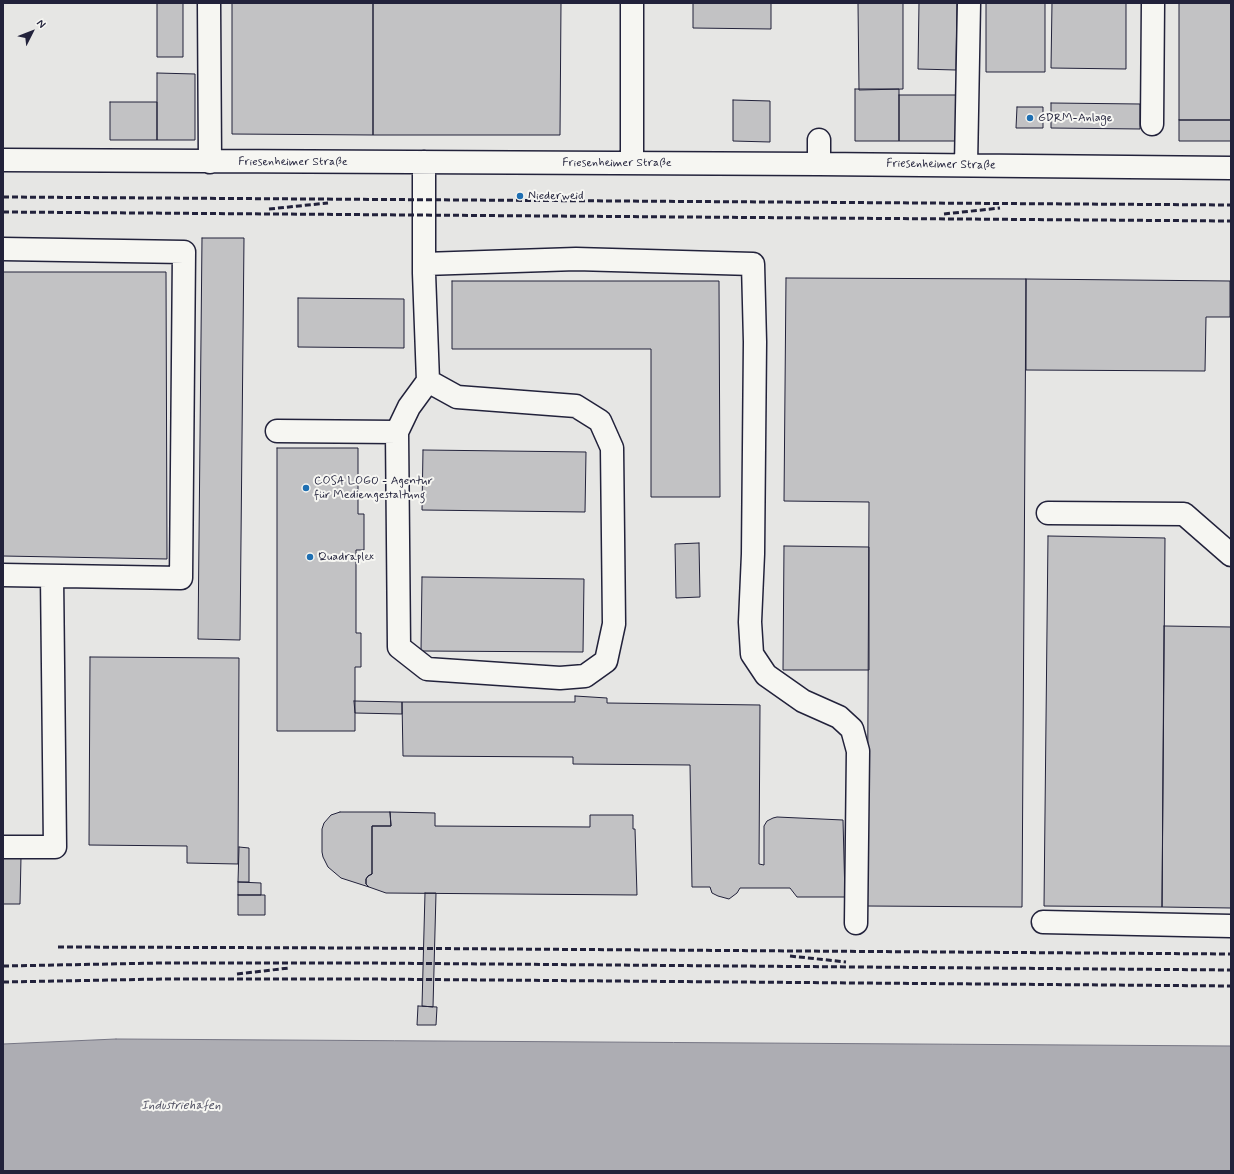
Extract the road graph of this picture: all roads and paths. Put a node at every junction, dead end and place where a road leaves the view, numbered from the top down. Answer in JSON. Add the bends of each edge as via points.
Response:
{"nodes":[{"id":1,"x":209,"y":3,"type":"edge"},
{"id":2,"x":632,"y":3,"type":"edge"},
{"id":3,"x":969,"y":3,"type":"edge"},
{"id":4,"x":1153,"y":3,"type":"edge"},
{"id":5,"x":1152,"y":124,"type":"dead end"},
{"id":6,"x":819,"y":140,"type":"dead end"},
{"id":7,"x":3,"y":160,"type":"edge"},
{"id":8,"x":210,"y":162,"type":"junction"},
{"id":9,"x":424,"y":162,"type":"junction"},
{"id":10,"x":632,"y":163,"type":"junction"},
{"id":11,"x":819,"y":164,"type":"junction"},
{"id":12,"x":966,"y":165,"type":"junction"},
{"id":13,"x":1231,"y":168,"type":"edge"},
{"id":14,"x":3,"y":249,"type":"edge"},
{"id":15,"x":424,"y":264,"type":"junction"},
{"id":16,"x":428,"y":381,"type":"junction"},
{"id":17,"x":277,"y":431,"type":"dead end"},
{"id":18,"x":397,"y":432,"type":"junction"},
{"id":19,"x":1048,"y":513,"type":"dead end"},
{"id":20,"x":1231,"y":555,"type":"edge"},
{"id":21,"x":3,"y":575,"type":"edge"},
{"id":22,"x":52,"y":576,"type":"junction"},
{"id":23,"x":3,"y":847,"type":"edge"},
{"id":24,"x":1043,"y":922,"type":"dead end"},
{"id":25,"x":856,"y":923,"type":"dead end"},
{"id":26,"x":1231,"y":926,"type":"edge"}],
"edges":[{"from":1,"to":8,"type":"street"},
{"from":2,"to":10,"type":"street"},
{"from":3,"to":12,"type":"street"},
{"from":4,"to":5,"type":"street"},
{"from":6,"to":11,"type":"street"},
{"from":7,"to":8,"type":"street","name":"Friesenheimer Straße"},
{"from":8,"to":9,"type":"street","name":"Friesenheimer Straße"},
{"from":9,"to":10,"type":"street","name":"Friesenheimer Straße"},
{"from":9,"to":15,"type":"street"},
{"from":10,"to":11,"type":"street","name":"Friesenheimer Straße"},
{"from":11,"to":12,"type":"street","name":"Friesenheimer Straße"},
{"from":12,"to":13,"type":"street","name":"Friesenheimer Straße"},
{"from":14,"to":22,"type":"street","via":[[184,252],[181,578]]},
{"from":15,"to":16,"type":"street"},
{"from":15,"to":25,"type":"street","via":[[576,259],[753,264],[755,342],[750,622],[752,654],[766,675],[803,701],[839,717],[852,729],[858,751]]},
{"from":16,"to":18,"type":"street","via":[[409,407]]},
{"from":16,"to":18,"type":"street","via":[[457,397],[576,406],[600,421],[612,448],[614,624],[606,660],[585,676],[552,678],[427,669],[399,647]]},
{"from":17,"to":18,"type":"street"},
{"from":19,"to":20,"type":"street","via":[[1184,514]]},
{"from":21,"to":22,"type":"street"},
{"from":22,"to":23,"type":"street","via":[[55,847]]},
{"from":24,"to":26,"type":"street"}]}
